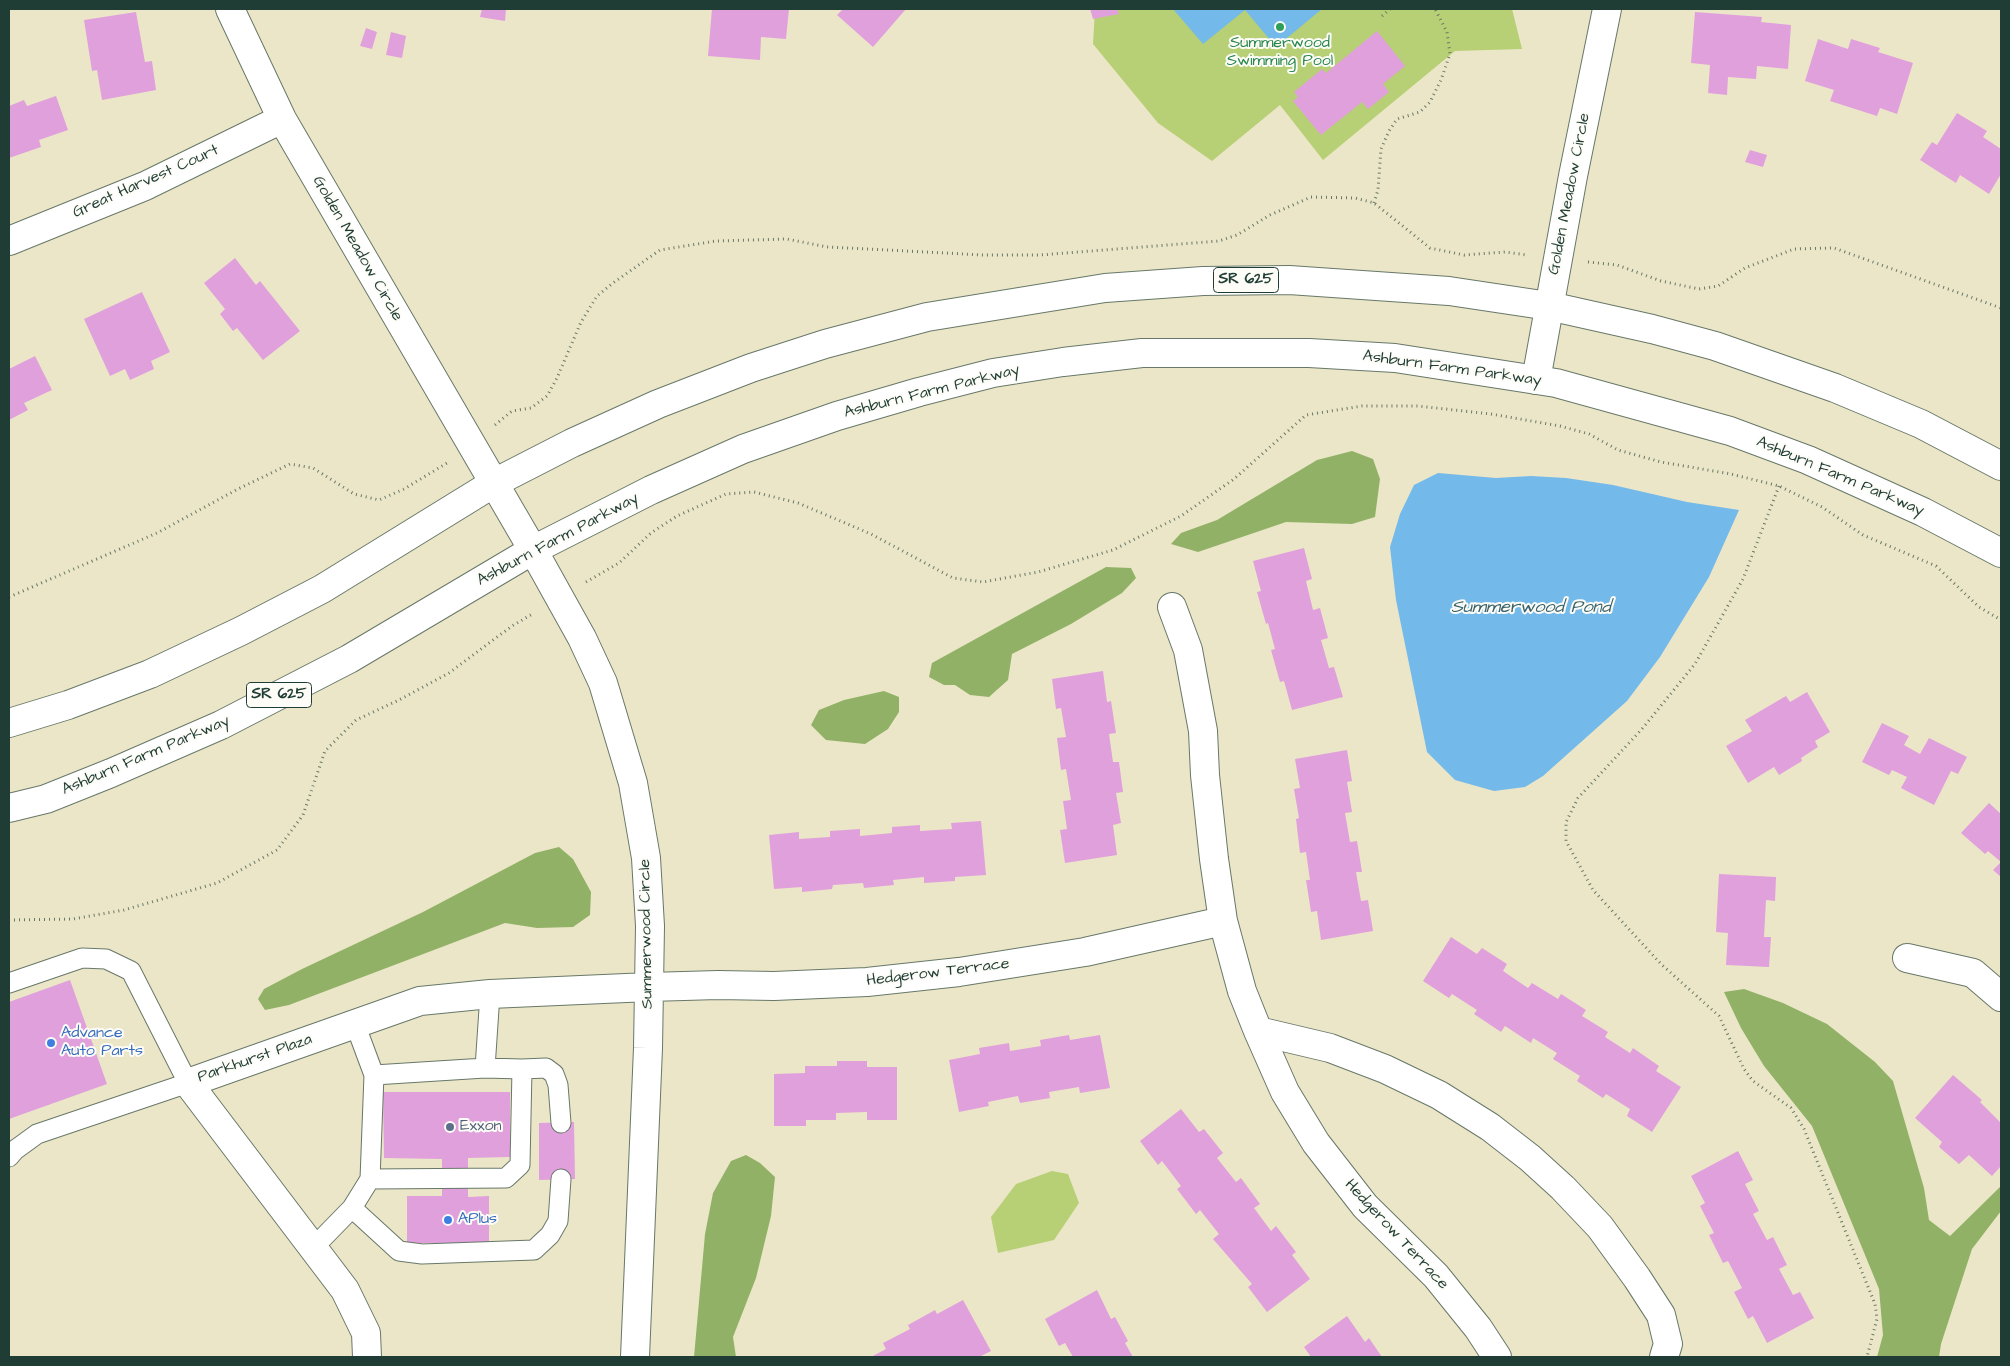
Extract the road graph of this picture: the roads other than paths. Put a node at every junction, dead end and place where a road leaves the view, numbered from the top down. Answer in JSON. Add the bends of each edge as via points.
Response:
{"nodes":[{"id":1,"x":230,"y":9,"type":"edge"},
{"id":2,"x":1607,"y":9,"type":"edge"},
{"id":3,"x":282,"y":119,"type":"junction"},
{"id":4,"x":9,"y":241,"type":"edge"},
{"id":5,"x":1549,"y":306,"type":"junction"},
{"id":6,"x":1536,"y":380,"type":"junction"},
{"id":7,"x":2001,"y":466,"type":"edge"},
{"id":8,"x":494,"y":483,"type":"junction"},
{"id":9,"x":533,"y":550,"type":"junction"},
{"id":10,"x":2001,"y":552,"type":"edge"},
{"id":11,"x":1172,"y":607,"type":"dead end"},
{"id":12,"x":9,"y":723,"type":"edge"},
{"id":13,"x":9,"y":808,"type":"edge"},
{"id":14,"x":1223,"y":921,"type":"junction"},
{"id":15,"x":1907,"y":958,"type":"dead end"},
{"id":16,"x":9,"y":983,"type":"edge"},
{"id":17,"x":649,"y":987,"type":"junction"},
{"id":18,"x":490,"y":994,"type":"junction"},
{"id":19,"x":2001,"y":997,"type":"edge"},
{"id":20,"x":355,"y":1024,"type":"junction"},
{"id":21,"x":1258,"y":1031,"type":"junction"},
{"id":22,"x":485,"y":1068,"type":"junction"},
{"id":23,"x":522,"y":1069,"type":"junction"},
{"id":24,"x":374,"y":1076,"type":"junction"},
{"id":25,"x":188,"y":1083,"type":"junction"},
{"id":26,"x":561,"y":1122,"type":"dead end"},
{"id":27,"x":9,"y":1157,"type":"edge"},
{"id":28,"x":370,"y":1179,"type":"junction"},
{"id":29,"x":561,"y":1179,"type":"dead end"},
{"id":30,"x":352,"y":1208,"type":"junction"},
{"id":31,"x":313,"y":1248,"type":"junction"},
{"id":32,"x":366,"y":1357,"type":"edge"},
{"id":33,"x":635,"y":1357,"type":"edge"},
{"id":34,"x":1497,"y":1357,"type":"edge"},
{"id":35,"x":1664,"y":1357,"type":"edge"}],
"edges":[{"from":1,"to":3,"type":"street","name":"Golden Meadow Circle"},
{"from":2,"to":5,"type":"street","name":"Golden Meadow Circle"},
{"from":3,"to":4,"type":"street","name":"Great Harvest Court","via":[[145,186]]},
{"from":3,"to":8,"type":"street","name":"Golden Meadow Circle"},
{"from":5,"to":6,"type":"street","name":"Golden Meadow Circle"},
{"from":5,"to":7,"type":"street","number":"SR 625","via":[[1716,346],[1836,388],[1920,424]]},
{"from":5,"to":8,"type":"street","number":"SR 625","via":[[1449,291],[1289,280],[1203,281],[1105,288],[1029,299],[927,317],[751,368],[658,404]]},
{"from":6,"to":9,"type":"street","name":"Ashburn Farm Parkway","number":"SR 625","via":[[1395,358],[1309,353],[1142,353],[992,373],[837,416],[743,449],[651,490]]},
{"from":6,"to":10,"type":"street","name":"Ashburn Farm Parkway","number":"SR 625","via":[[1730,431],[1817,464]]},
{"from":8,"to":9,"type":"street","name":"Summerwood Circle"},
{"from":8,"to":12,"type":"street","number":"SR 625","via":[[322,589],[241,632],[150,674]]},
{"from":9,"to":13,"type":"street","name":"Ashburn Farm Parkway","number":"SR 625","via":[[349,659],[221,725],[46,799]]},
{"from":9,"to":17,"type":"street","name":"Summerwood Circle","via":[[582,638],[602,683],[633,783],[646,858]]},
{"from":11,"to":14,"type":"street","name":"Hedgerow Terrace","via":[[1188,650],[1203,731]]},
{"from":14,"to":17,"type":"street","name":"Hedgerow Terrace","via":[[1085,952],[959,972],[812,985]]},
{"from":14,"to":21,"type":"street","name":"Hedgerow Terrace","via":[[1242,991]]},
{"from":15,"to":19,"type":"street","via":[[1973,973]]},
{"from":16,"to":25,"type":"lane","via":[[82,958],[106,959],[131,971]]},
{"from":17,"to":18,"type":"street","name":"Parkhurst Plaza"},
{"from":17,"to":33,"type":"street","name":"Summerwood Circle"},
{"from":18,"to":20,"type":"street","name":"Parkhurst Plaza","via":[[420,1000]]},
{"from":18,"to":22,"type":"lane"},
{"from":20,"to":24,"type":"lane"},
{"from":20,"to":25,"type":"street","name":"Parkhurst Plaza"},
{"from":21,"to":34,"type":"street","name":"Hedgerow Terrace","via":[[1285,1092],[1316,1143],[1365,1206],[1436,1276]]},
{"from":21,"to":35,"type":"street","via":[[1330,1048],[1385,1069],[1439,1095],[1490,1127],[1530,1158],[1600,1227],[1637,1278],[1661,1315],[1668,1344]]},
{"from":22,"to":23,"type":"lane"},
{"from":22,"to":24,"type":"lane"},
{"from":23,"to":26,"type":"lane","via":[[546,1068],[554,1074],[558,1084]]},
{"from":23,"to":28,"type":"lane","via":[[520,1165],[506,1178]]},
{"from":24,"to":28,"type":"lane"},
{"from":25,"to":27,"type":"lane","via":[[37,1134]]},
{"from":25,"to":31,"type":"street","name":"Parkhurst Plaza"},
{"from":28,"to":30,"type":"lane"},
{"from":29,"to":30,"type":"lane","via":[[558,1221],[550,1235],[534,1250],[422,1254],[399,1251]]},
{"from":30,"to":31,"type":"lane"},
{"from":31,"to":32,"type":"street","name":"Parkhurst Plaza","via":[[345,1290],[366,1333]]}]}
